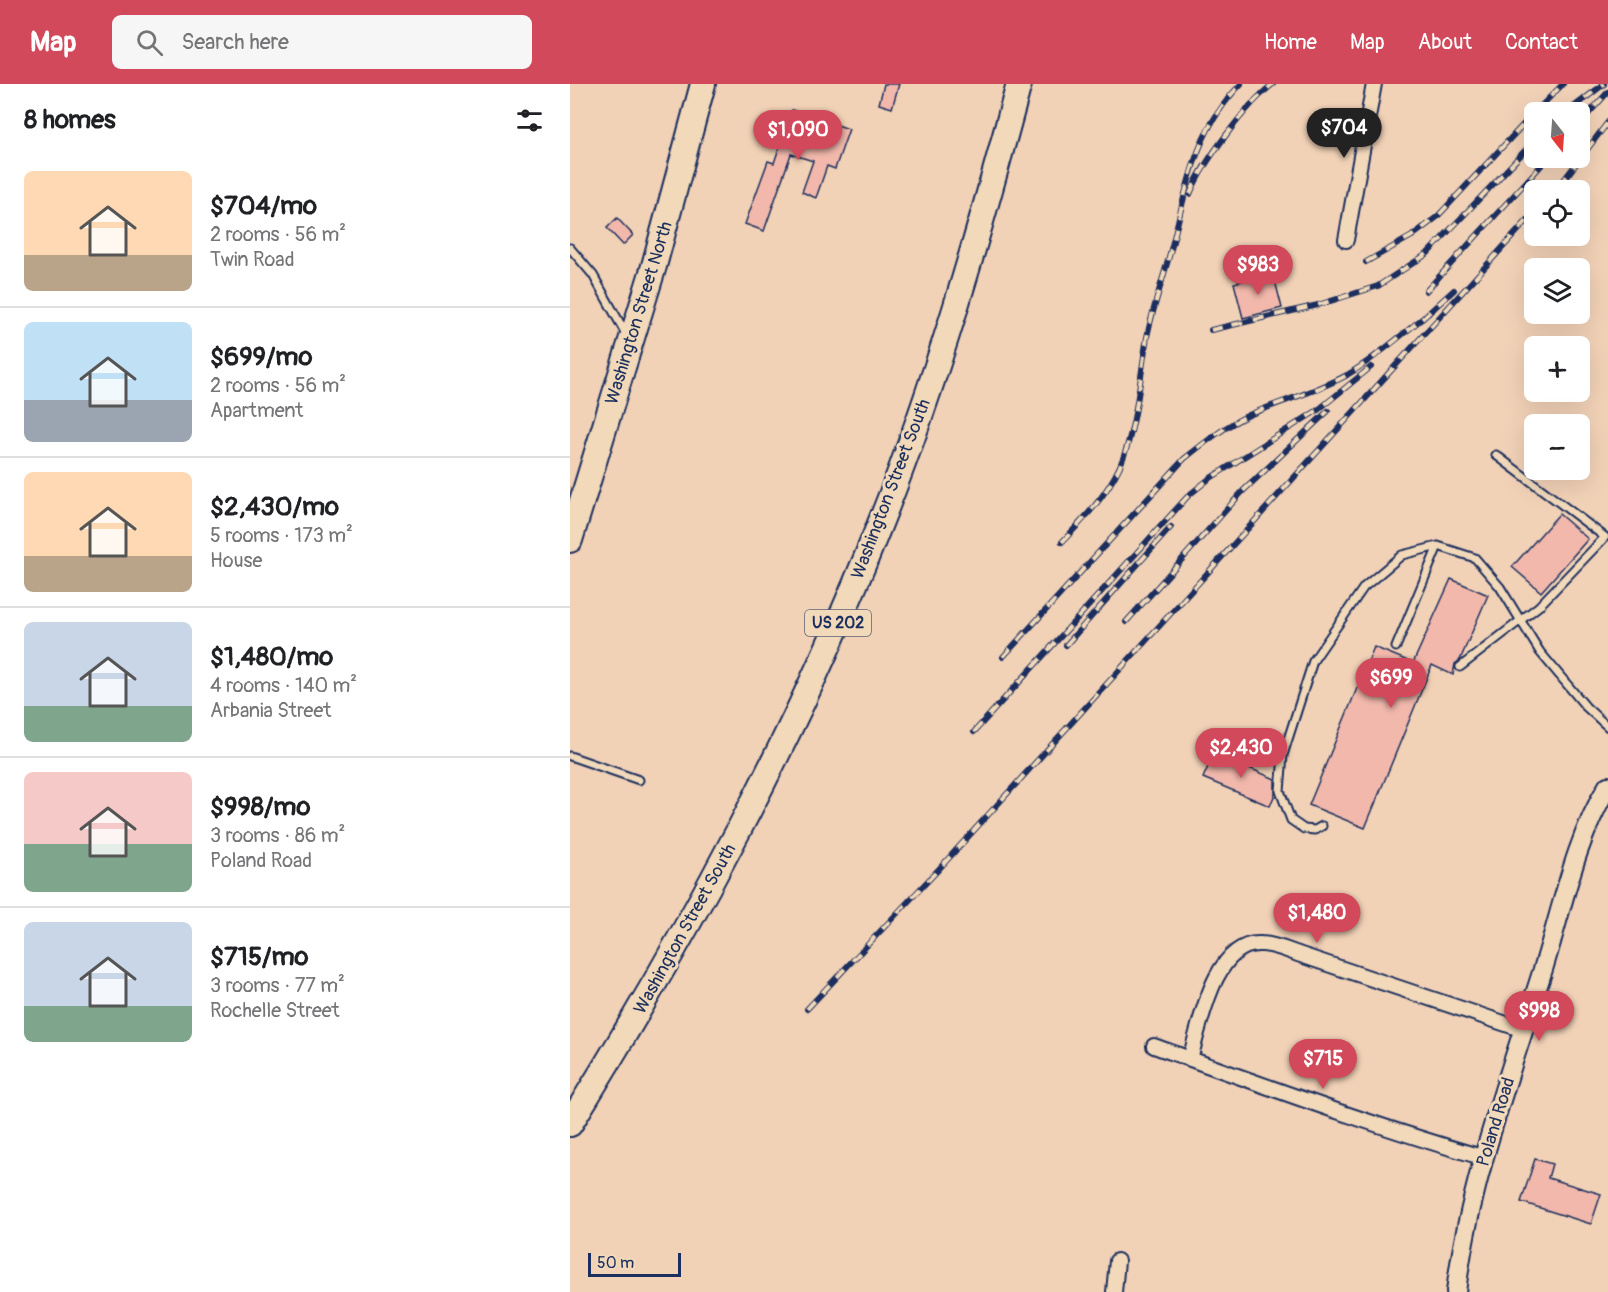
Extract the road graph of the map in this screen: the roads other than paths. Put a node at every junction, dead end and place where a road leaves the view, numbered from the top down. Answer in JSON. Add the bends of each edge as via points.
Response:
{"nodes":[{"id":1,"x":703,"y":84,"type":"edge"},
{"id":2,"x":1019,"y":84,"type":"edge"},
{"id":3,"x":1374,"y":84,"type":"edge"},
{"id":4,"x":1346,"y":240,"type":"dead end"},
{"id":5,"x":570,"y":248,"type":"edge"},
{"id":6,"x":631,"y":343,"type":"junction"},
{"id":7,"x":1496,"y":455,"type":"dead end"},
{"id":8,"x":1606,"y":539,"type":"edge"},
{"id":9,"x":570,"y":540,"type":"edge"},
{"id":10,"x":1438,"y":546,"type":"junction"},
{"id":11,"x":1520,"y":620,"type":"junction"},
{"id":12,"x":1396,"y":647,"type":"dead end"},
{"id":13,"x":1460,"y":667,"type":"dead end"},
{"id":14,"x":1608,"y":727,"type":"edge"},
{"id":15,"x":570,"y":756,"type":"edge"},
{"id":16,"x":639,"y":780,"type":"dead end"},
{"id":17,"x":1608,"y":786,"type":"edge"},
{"id":18,"x":1322,"y":826,"type":"dead end"},
{"id":19,"x":1524,"y":1030,"type":"junction"},
{"id":20,"x":1154,"y":1046,"type":"dead end"},
{"id":21,"x":1190,"y":1059,"type":"junction"},
{"id":22,"x":570,"y":1124,"type":"edge"},
{"id":23,"x":1485,"y":1158,"type":"junction"},
{"id":24,"x":1117,"y":1261,"type":"dead end"},
{"id":25,"x":1114,"y":1292,"type":"edge"},
{"id":26,"x":1455,"y":1292,"type":"edge"}],
"edges":[{"from":1,"to":6,"type":"highway","name":"Washington Street North"},
{"from":2,"to":22,"type":"highway","name":"Washington Street South","number":"US 202","via":[[946,340],[880,525],[838,623],[720,869]]},
{"from":3,"to":4,"type":"street"},
{"from":5,"to":6,"type":"lane","via":[[592,275]]},
{"from":6,"to":9,"type":"highway","name":"Washington Street North"},
{"from":7,"to":8,"type":"lane"},
{"from":8,"to":11,"type":"lane"},
{"from":10,"to":11,"type":"lane","via":[[1475,558],[1500,587]]},
{"from":10,"to":12,"type":"lane"},
{"from":10,"to":18,"type":"lane","via":[[1402,555],[1364,586],[1313,660],[1283,755],[1280,791],[1291,820],[1304,829]]},
{"from":11,"to":13,"type":"lane"},
{"from":11,"to":14,"type":"lane","via":[[1540,652]]},
{"from":15,"to":16,"type":"lane"},
{"from":17,"to":19,"type":"street","name":"Poland Road","via":[[1571,873]]},
{"from":19,"to":21,"type":"street","via":[[1290,952],[1250,944],[1235,951],[1220,970]]},
{"from":19,"to":23,"type":"street","name":"Poland Road"},
{"from":20,"to":21,"type":"street"},
{"from":21,"to":23,"type":"street","via":[[1254,1084]]},
{"from":23,"to":26,"type":"street","name":"Poland Road","via":[[1463,1238]]},
{"from":24,"to":25,"type":"street"}]}
